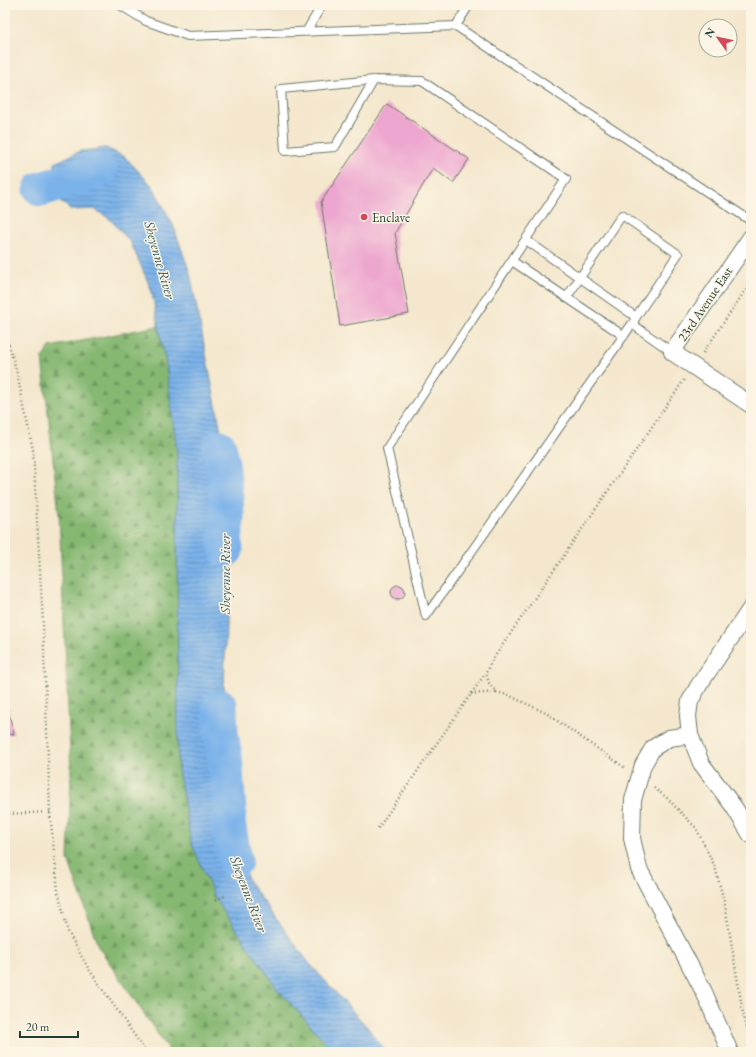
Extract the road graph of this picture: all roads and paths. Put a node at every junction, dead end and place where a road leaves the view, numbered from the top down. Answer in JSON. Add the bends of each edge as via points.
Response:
{"nodes":[{"id":1,"x":120,"y":5,"type":"edge"},
{"id":2,"x":322,"y":5,"type":"edge"},
{"id":3,"x":469,"y":5,"type":"edge"},
{"id":4,"x":456,"y":26,"type":"junction"},
{"id":5,"x":306,"y":32,"type":"junction"},
{"id":6,"x":374,"y":80,"type":"junction"},
{"id":7,"x":751,"y":221,"type":"edge"},
{"id":8,"x":751,"y":237,"type":"edge"},
{"id":9,"x":526,"y":240,"type":"junction"},
{"id":10,"x":512,"y":261,"type":"junction"},
{"id":11,"x":580,"y":278,"type":"junction"},
{"id":12,"x":751,"y":282,"type":"edge"},
{"id":13,"x":567,"y":297,"type":"junction"},
{"id":14,"x":636,"y":317,"type":"junction"},
{"id":15,"x":632,"y":324,"type":"junction"},
{"id":16,"x":5,"y":333,"type":"edge"},
{"id":17,"x":624,"y":336,"type":"junction"},
{"id":18,"x":706,"y":348,"type":"dead end"},
{"id":19,"x":672,"y":352,"type":"junction"},
{"id":20,"x":679,"y":386,"type":"dead end"},
{"id":21,"x":751,"y":406,"type":"edge"},
{"id":22,"x":751,"y":608,"type":"edge"},
{"id":23,"x":486,"y":673,"type":"junction"},
{"id":24,"x":496,"y":692,"type":"junction"},
{"id":25,"x":471,"y":694,"type":"junction"},
{"id":26,"x":690,"y":735,"type":"junction"},
{"id":27,"x":639,"y":777,"type":"junction"},
{"id":28,"x":50,"y":812,"type":"junction"},
{"id":29,"x":5,"y":814,"type":"edge"},
{"id":30,"x":378,"y":828,"type":"dead end"},
{"id":31,"x":751,"y":835,"type":"edge"},
{"id":32,"x":225,"y":896,"type":"dead end"},
{"id":33,"x":216,"y":900,"type":"dead end"},
{"id":34,"x":751,"y":1038,"type":"edge"},
{"id":35,"x":146,"y":1052,"type":"edge"},
{"id":36,"x":730,"y":1052,"type":"edge"}],
"edges":[{"from":1,"to":5,"type":"lane","via":[[146,21],[188,36]]},
{"from":2,"to":5,"type":"lane"},
{"from":3,"to":4,"type":"lane"},
{"from":4,"to":5,"type":"lane"},
{"from":4,"to":7,"type":"lane"},
{"from":6,"to":6,"type":"lane","via":[[280,88],[285,151],[335,147]]},
{"from":6,"to":9,"type":"lane","via":[[422,81],[566,179]]},
{"from":8,"to":19,"type":"street","name":"23rd Avenue East"},
{"from":9,"to":10,"type":"lane"},
{"from":9,"to":11,"type":"lane"},
{"from":10,"to":13,"type":"lane"},
{"from":10,"to":17,"type":"lane","via":[[387,448],[426,616]]},
{"from":11,"to":13,"type":"lane"},
{"from":11,"to":14,"type":"lane"},
{"from":11,"to":14,"type":"lane","via":[[622,215],[678,254]]},
{"from":12,"to":18,"type":"path"},
{"from":13,"to":17,"type":"lane"},
{"from":14,"to":15,"type":"lane"},
{"from":15,"to":17,"type":"lane"},
{"from":15,"to":19,"type":"lane"},
{"from":16,"to":28,"type":"path","via":[[16,369],[33,450]]},
{"from":19,"to":21,"type":"street"},
{"from":20,"to":23,"type":"path"},
{"from":22,"to":26,"type":"street","via":[[690,701]]},
{"from":23,"to":24,"type":"path","via":[[489,683]]},
{"from":23,"to":25,"type":"path"},
{"from":24,"to":25,"type":"path"},
{"from":24,"to":27,"type":"path","via":[[546,713]]},
{"from":25,"to":30,"type":"path"},
{"from":26,"to":27,"type":"street","via":[[669,738],[653,748]]},
{"from":26,"to":31,"type":"street","via":[[701,763],[734,807]]},
{"from":27,"to":34,"type":"path","via":[[666,797],[696,828],[716,867],[743,1014]]},
{"from":27,"to":36,"type":"street","via":[[633,800],[632,838],[639,869],[704,992]]},
{"from":28,"to":29,"type":"path"},
{"from":28,"to":35,"type":"path","via":[[58,891],[68,932],[88,968]]},
{"from":32,"to":33,"type":"path"}]}
